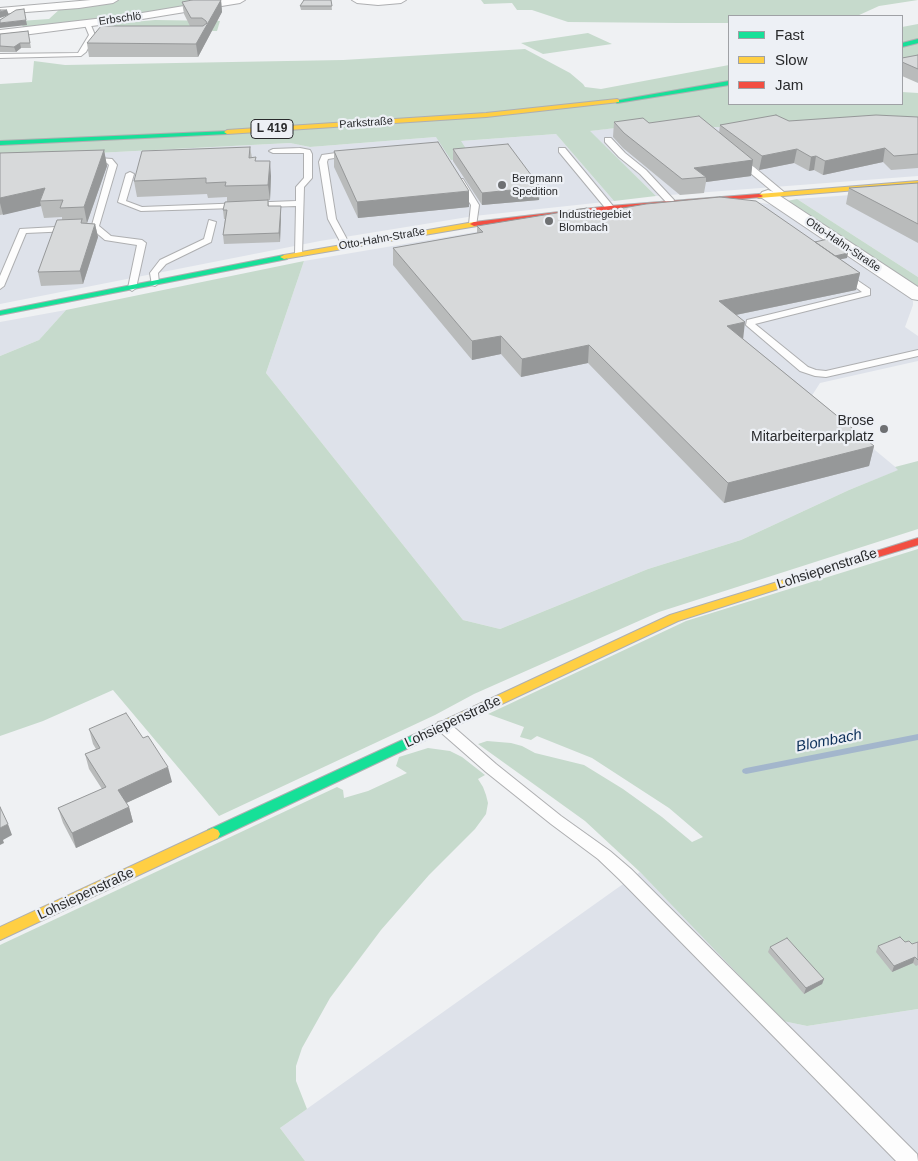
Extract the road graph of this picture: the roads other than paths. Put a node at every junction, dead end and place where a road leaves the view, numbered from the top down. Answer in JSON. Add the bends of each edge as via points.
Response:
{"nodes":[{"id":1,"x":113,"y":0,"type":"edge"},
{"id":2,"x":240,"y":0,"type":"edge"},
{"id":3,"x":357,"y":0,"type":"edge"},
{"id":4,"x":401,"y":0,"type":"edge"},
{"id":5,"x":0,"y":11,"type":"edge"},
{"id":6,"x":87,"y":24,"type":"junction"},
{"id":7,"x":0,"y":34,"type":"edge"},
{"id":8,"x":92,"y":35,"type":"junction"},
{"id":9,"x":102,"y":35,"type":"edge"},
{"id":10,"x":918,"y":41,"type":"edge"},
{"id":11,"x":903,"y":45,"type":"edge"},
{"id":12,"x":0,"y":56,"type":"edge"},
{"id":13,"x":728,"y":83,"type":"edge"},
{"id":14,"x":608,"y":140,"type":"dead end"},
{"id":15,"x":0,"y":143,"type":"edge"},
{"id":16,"x":562,"y":150,"type":"dead end"},
{"id":17,"x":274,"y":151,"type":"dead end"},
{"id":18,"x":363,"y":152,"type":"edge"},
{"id":19,"x":731,"y":153,"type":"edge"},
{"id":20,"x":79,"y":160,"type":"edge"},
{"id":21,"x":454,"y":172,"type":"edge"},
{"id":22,"x":130,"y":174,"type":"dead end"},
{"id":23,"x":918,"y":183,"type":"edge"},
{"id":24,"x":775,"y":194,"type":"junction"},
{"id":25,"x":671,"y":202,"type":"junction"},
{"id":26,"x":300,"y":204,"type":"junction"},
{"id":27,"x":610,"y":208,"type":"junction"},
{"id":28,"x":585,"y":210,"type":"junction"},
{"id":29,"x":594,"y":221,"type":"edge"},
{"id":30,"x":212,"y":222,"type":"dead end"},
{"id":31,"x":473,"y":224,"type":"junction"},
{"id":32,"x":96,"y":227,"type":"junction"},
{"id":33,"x":346,"y":245,"type":"junction"},
{"id":34,"x":299,"y":254,"type":"junction"},
{"id":35,"x":836,"y":269,"type":"edge"},
{"id":36,"x":155,"y":283,"type":"junction"},
{"id":37,"x":0,"y":286,"type":"edge"},
{"id":38,"x":132,"y":288,"type":"junction"},
{"id":39,"x":918,"y":295,"type":"edge"},
{"id":40,"x":0,"y":313,"type":"edge"},
{"id":41,"x":918,"y":353,"type":"edge"},
{"id":42,"x":918,"y":541,"type":"edge"},
{"id":43,"x":443,"y":726,"type":"junction"},
{"id":44,"x":0,"y":934,"type":"edge"},
{"id":45,"x":910,"y":1161,"type":"edge"}],
"edges":[{"from":1,"to":5,"type":"street","name":"Erbschlö"},
{"from":2,"to":6,"type":"street","name":"Erbschlö"},
{"from":3,"to":4,"type":"street"},
{"from":6,"to":7,"type":"street","name":"Erbschlö"},
{"from":6,"to":8,"type":"lane"},
{"from":8,"to":9,"type":"lane"},
{"from":8,"to":12,"type":"lane","via":[[84,52],[78,55]]},
{"from":10,"to":11,"type":"street"},
{"from":13,"to":15,"type":"street","name":"Parkstraße","number":"L 419","via":[[624,100],[486,115]]},
{"from":14,"to":25,"type":"lane"},
{"from":16,"to":27,"type":"lane"},
{"from":17,"to":26,"type":"lane","via":[[300,150],[308,154],[308,178],[300,187]]},
{"from":18,"to":33,"type":"lane","via":[[335,154],[325,157],[323,162],[332,219]]},
{"from":19,"to":24,"type":"lane"},
{"from":20,"to":32,"type":"lane","via":[[99,159],[113,165]]},
{"from":21,"to":31,"type":"lane","via":[[475,205]]},
{"from":22,"to":26,"type":"lane","via":[[122,202],[141,209]]},
{"from":23,"to":24,"type":"street","name":"Otto-Hahn-Straße"},
{"from":24,"to":25,"type":"street","name":"Otto-Hahn-Straße"},
{"from":24,"to":39,"type":"street","name":"Otto-Hahn-Straße"},
{"from":25,"to":27,"type":"street","name":"Otto-Hahn-Straße"},
{"from":26,"to":34,"type":"lane"},
{"from":27,"to":28,"type":"street","name":"Otto-Hahn-Straße"},
{"from":28,"to":29,"type":"lane"},
{"from":28,"to":31,"type":"street","name":"Otto-Hahn-Straße"},
{"from":30,"to":36,"type":"lane","via":[[208,240],[163,262],[154,273]]},
{"from":31,"to":33,"type":"street","name":"Otto-Hahn-Straße"},
{"from":32,"to":37,"type":"lane","via":[[23,230]]},
{"from":32,"to":38,"type":"lane","via":[[108,238],[142,243]]},
{"from":33,"to":34,"type":"street","name":"Otto-Hahn-Straße"},
{"from":34,"to":36,"type":"street","name":"Otto-Hahn-Straße"},
{"from":35,"to":41,"type":"lane","via":[[867,294],[750,322],[751,325],[804,369],[815,373],[826,374]]},
{"from":36,"to":38,"type":"street","name":"Otto-Hahn-Straße"},
{"from":38,"to":40,"type":"street","name":"Otto-Hahn-Straße"},
{"from":42,"to":43,"type":"street","name":"Lohsiepenstraße","via":[[674,618]]},
{"from":43,"to":44,"type":"street","name":"Lohsiepenstraße"},
{"from":43,"to":45,"type":"lane","via":[[625,874]]}]}
